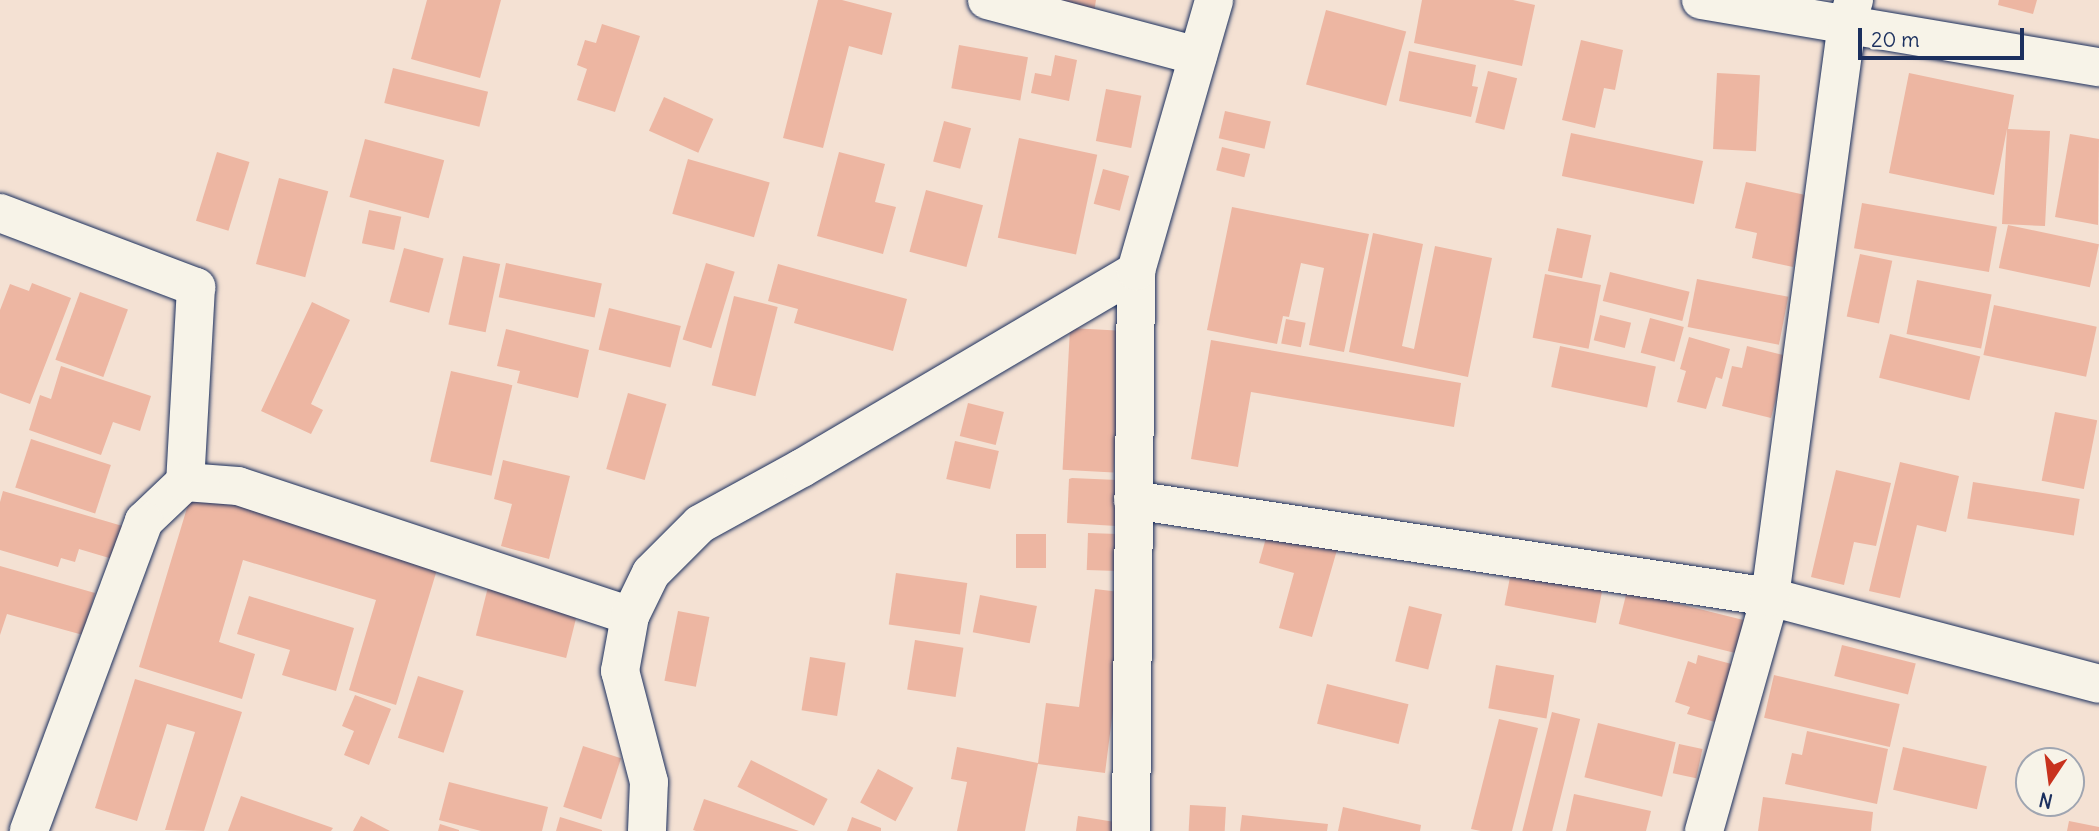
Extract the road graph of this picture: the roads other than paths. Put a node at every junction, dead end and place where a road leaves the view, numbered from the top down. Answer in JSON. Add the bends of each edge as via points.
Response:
{"nodes":[{"id":1,"x":987,"y":0,"type":"edge"},
{"id":2,"x":1214,"y":0,"type":"edge"},
{"id":3,"x":1701,"y":0,"type":"edge"},
{"id":4,"x":1850,"y":11,"type":"edge"},
{"id":5,"x":1198,"y":56,"type":"junction"},
{"id":6,"x":2099,"y":67,"type":"edge"},
{"id":7,"x":0,"y":213,"type":"edge"},
{"id":8,"x":1136,"y":271,"type":"junction"},
{"id":9,"x":185,"y":482,"type":"junction"},
{"id":10,"x":1133,"y":500,"type":"junction"},
{"id":11,"x":1770,"y":597,"type":"junction"},
{"id":12,"x":630,"y":615,"type":"junction"},
{"id":13,"x":2099,"y":684,"type":"edge"},
{"id":14,"x":29,"y":831,"type":"edge"},
{"id":15,"x":647,"y":831,"type":"edge"},
{"id":16,"x":1131,"y":831,"type":"edge"},
{"id":17,"x":1704,"y":831,"type":"edge"}],
"edges":[{"from":1,"to":5,"type":"street"},
{"from":2,"to":5,"type":"street"},
{"from":3,"to":4,"type":"street"},
{"from":4,"to":6,"type":"street"},
{"from":4,"to":11,"type":"street"},
{"from":5,"to":8,"type":"street"},
{"from":7,"to":9,"type":"street","via":[[196,287]]},
{"from":8,"to":10,"type":"street"},
{"from":8,"to":12,"type":"street","via":[[700,524],[651,573]]},
{"from":9,"to":12,"type":"street","via":[[238,486]]},
{"from":9,"to":14,"type":"street","via":[[144,521]]},
{"from":10,"to":11,"type":"street"},
{"from":10,"to":16,"type":"street"},
{"from":11,"to":13,"type":"street"},
{"from":11,"to":17,"type":"street"},
{"from":12,"to":15,"type":"street","via":[[620,671],[649,782]]}]}
